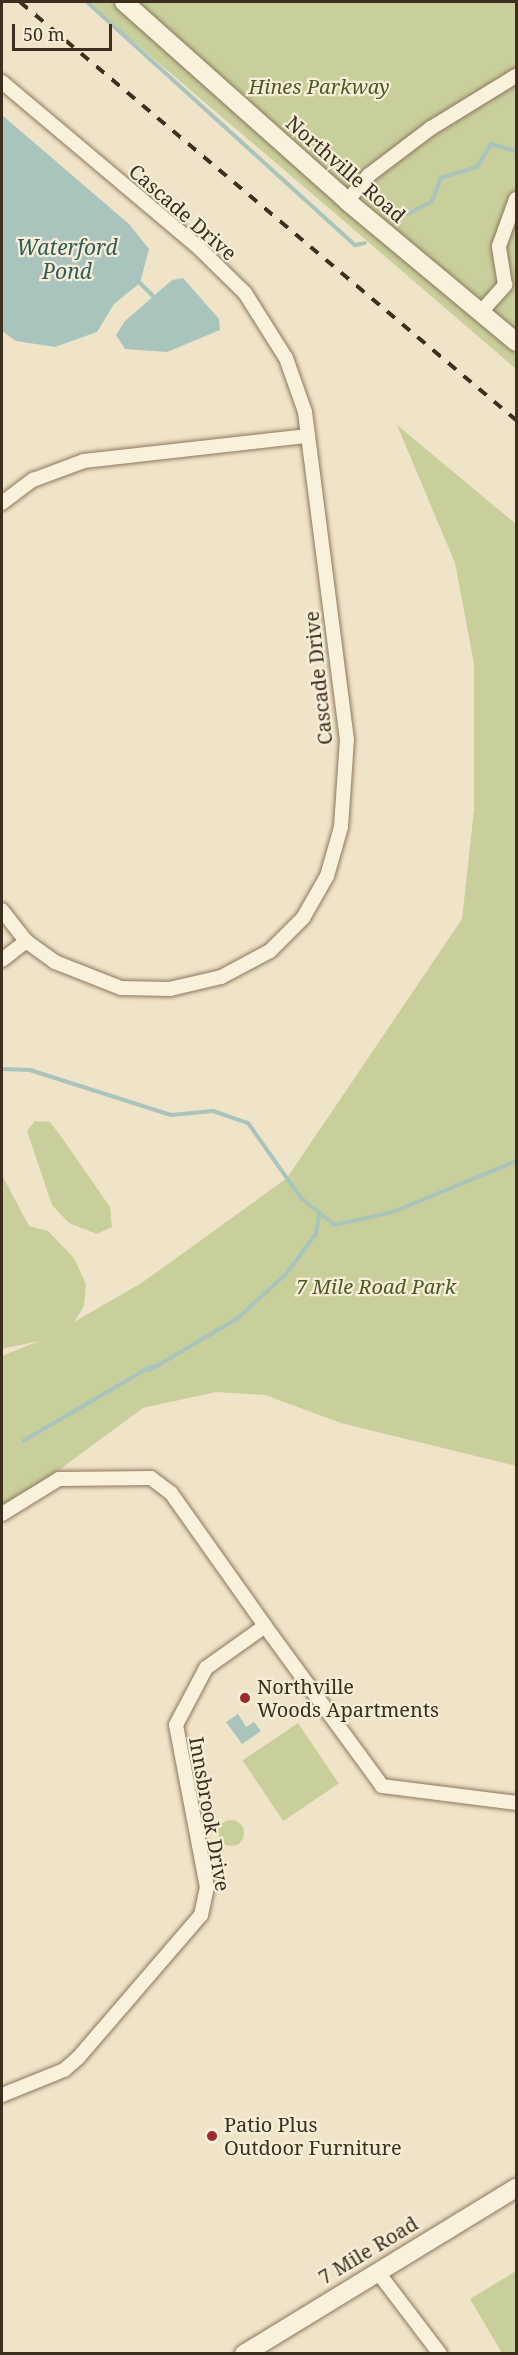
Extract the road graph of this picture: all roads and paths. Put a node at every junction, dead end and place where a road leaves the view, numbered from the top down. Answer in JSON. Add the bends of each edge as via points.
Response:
{"nodes":[{"id":1,"x":124,"y":2,"type":"edge"},
{"id":2,"x":516,"y":76,"type":"edge"},
{"id":3,"x":2,"y":82,"type":"edge"},
{"id":4,"x":516,"y":199,"type":"edge"},
{"id":5,"x":347,"y":201,"type":"junction"},
{"id":6,"x":511,"y":288,"type":"edge"},
{"id":7,"x":480,"y":313,"type":"junction"},
{"id":8,"x":516,"y":342,"type":"edge"},
{"id":9,"x":308,"y":436,"type":"junction"},
{"id":10,"x":2,"y":503,"type":"edge"},
{"id":11,"x":2,"y":910,"type":"edge"},
{"id":12,"x":26,"y":941,"type":"junction"},
{"id":13,"x":2,"y":960,"type":"edge"},
{"id":14,"x":2,"y":1514,"type":"edge"},
{"id":15,"x":265,"y":1626,"type":"junction"},
{"id":16,"x":516,"y":1803,"type":"edge"},
{"id":17,"x":2,"y":2095,"type":"edge"},
{"id":18,"x":516,"y":2188,"type":"edge"},
{"id":19,"x":377,"y":2271,"type":"junction"},
{"id":20,"x":244,"y":2354,"type":"edge"},
{"id":21,"x":440,"y":2354,"type":"edge"}],
"edges":[{"from":1,"to":5,"type":"street","name":"Northville Road"},
{"from":2,"to":5,"type":"street","via":[[431,128],[369,175]]},
{"from":3,"to":9,"type":"street","name":"Cascade Drive","via":[[199,248],[245,293],[286,358],[300,390]]},
{"from":4,"to":6,"type":"street","via":[[499,246]]},
{"from":5,"to":7,"type":"street","name":"Northville Road"},
{"from":6,"to":7,"type":"street"},
{"from":7,"to":8,"type":"street","name":"Northville Road"},
{"from":9,"to":10,"type":"street","via":[[84,461],[33,480]]},
{"from":9,"to":12,"type":"street","name":"Cascade Drive","via":[[347,739],[341,826],[327,876],[303,918],[270,951],[221,977],[171,989],[121,988],[82,975]]},
{"from":11,"to":12,"type":"street","name":"Cascade Drive"},
{"from":12,"to":13,"type":"street"},
{"from":14,"to":15,"type":"street","via":[[59,1479],[151,1478],[171,1493]]},
{"from":15,"to":16,"type":"street","via":[[382,1786]]},
{"from":15,"to":17,"type":"street","name":"Innsbrook Drive","via":[[206,1668],[176,1725],[207,1887],[201,1915],[78,2058],[64,2070]]},
{"from":18,"to":19,"type":"street","name":"7 Mile Road"},
{"from":19,"to":20,"type":"street","name":"7 Mile Road"},
{"from":19,"to":21,"type":"street"}]}
